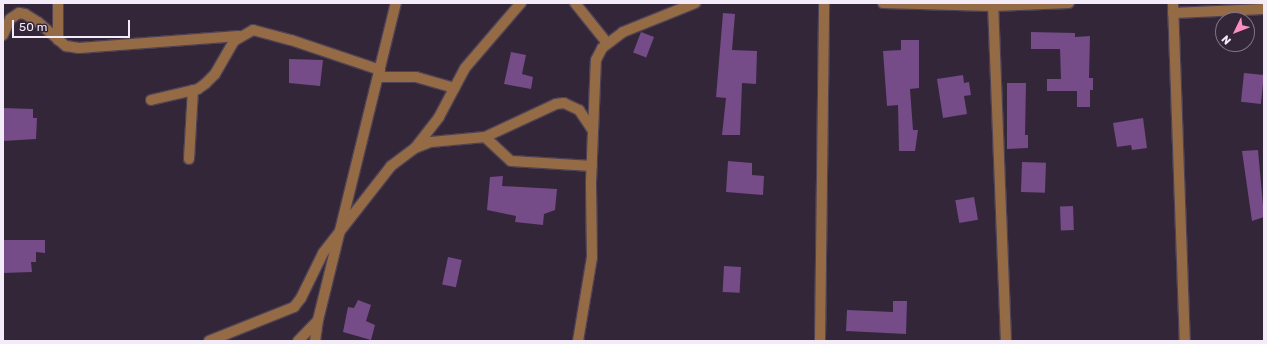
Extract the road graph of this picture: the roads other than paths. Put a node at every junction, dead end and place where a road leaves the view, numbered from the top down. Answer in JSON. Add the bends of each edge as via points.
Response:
{"nodes":[{"id":1,"x":58,"y":3,"type":"edge"},
{"id":2,"x":396,"y":3,"type":"edge"},
{"id":3,"x":521,"y":3,"type":"edge"},
{"id":4,"x":575,"y":3,"type":"edge"},
{"id":5,"x":695,"y":3,"type":"edge"},
{"id":6,"x":824,"y":3,"type":"edge"},
{"id":7,"x":883,"y":3,"type":"edge"},
{"id":8,"x":1069,"y":3,"type":"edge"},
{"id":9,"x":993,"y":4,"type":"edge"},
{"id":10,"x":1173,"y":8,"type":"edge"},
{"id":11,"x":1264,"y":9,"type":"edge"},
{"id":12,"x":3,"y":35,"type":"edge"},
{"id":13,"x":239,"y":36,"type":"junction"},
{"id":14,"x":58,"y":40,"type":"junction"},
{"id":15,"x":607,"y":43,"type":"junction"},
{"id":16,"x":379,"y":73,"type":"junction"},
{"id":17,"x":454,"y":88,"type":"junction"},
{"id":18,"x":194,"y":90,"type":"junction"},
{"id":19,"x":151,"y":100,"type":"dead end"},
{"id":20,"x":592,"y":131,"type":"junction"},
{"id":21,"x":485,"y":137,"type":"junction"},
{"id":22,"x":415,"y":148,"type":"junction"},
{"id":23,"x":189,"y":158,"type":"dead end"},
{"id":24,"x":592,"y":166,"type":"junction"},
{"id":25,"x":340,"y":231,"type":"junction"},
{"id":26,"x":318,"y":320,"type":"junction"},
{"id":27,"x":209,"y":341,"type":"edge"},
{"id":28,"x":298,"y":341,"type":"edge"},
{"id":29,"x":315,"y":341,"type":"edge"},
{"id":30,"x":578,"y":341,"type":"edge"},
{"id":31,"x":820,"y":341,"type":"edge"},
{"id":32,"x":1006,"y":341,"type":"edge"},
{"id":33,"x":1185,"y":341,"type":"edge"}],
"edges":[{"from":1,"to":14,"type":"street"},
{"from":2,"to":16,"type":"street"},
{"from":3,"to":17,"type":"street","via":[[465,68]]},
{"from":4,"to":15,"type":"street"},
{"from":5,"to":15,"type":"street","via":[[640,24]]},
{"from":6,"to":31,"type":"street"},
{"from":7,"to":9,"type":"street"},
{"from":8,"to":9,"type":"street"},
{"from":9,"to":32,"type":"street"},
{"from":10,"to":11,"type":"street"},
{"from":10,"to":33,"type":"street"},
{"from":12,"to":14,"type":"street","via":[[14,16],[25,14]]},
{"from":13,"to":14,"type":"street","via":[[79,48],[66,46]]},
{"from":13,"to":16,"type":"street","via":[[253,30],[264,31]]},
{"from":13,"to":18,"type":"street","via":[[210,80]]},
{"from":15,"to":20,"type":"street","via":[[598,54],[594,66]]},
{"from":16,"to":17,"type":"street","via":[[416,77]]},
{"from":16,"to":25,"type":"street"},
{"from":17,"to":22,"type":"street","via":[[439,117]]},
{"from":18,"to":19,"type":"street"},
{"from":18,"to":23,"type":"street"},
{"from":20,"to":21,"type":"street","via":[[579,110],[564,103],[556,104]]},
{"from":20,"to":24,"type":"street"},
{"from":21,"to":22,"type":"street","via":[[431,142]]},
{"from":21,"to":24,"type":"street","via":[[511,161]]},
{"from":22,"to":25,"type":"street","via":[[392,166]]},
{"from":24,"to":30,"type":"street","via":[[592,257]]},
{"from":25,"to":26,"type":"street"},
{"from":25,"to":27,"type":"street","via":[[323,253],[294,307]]},
{"from":26,"to":28,"type":"street"},
{"from":26,"to":29,"type":"street"}]}
